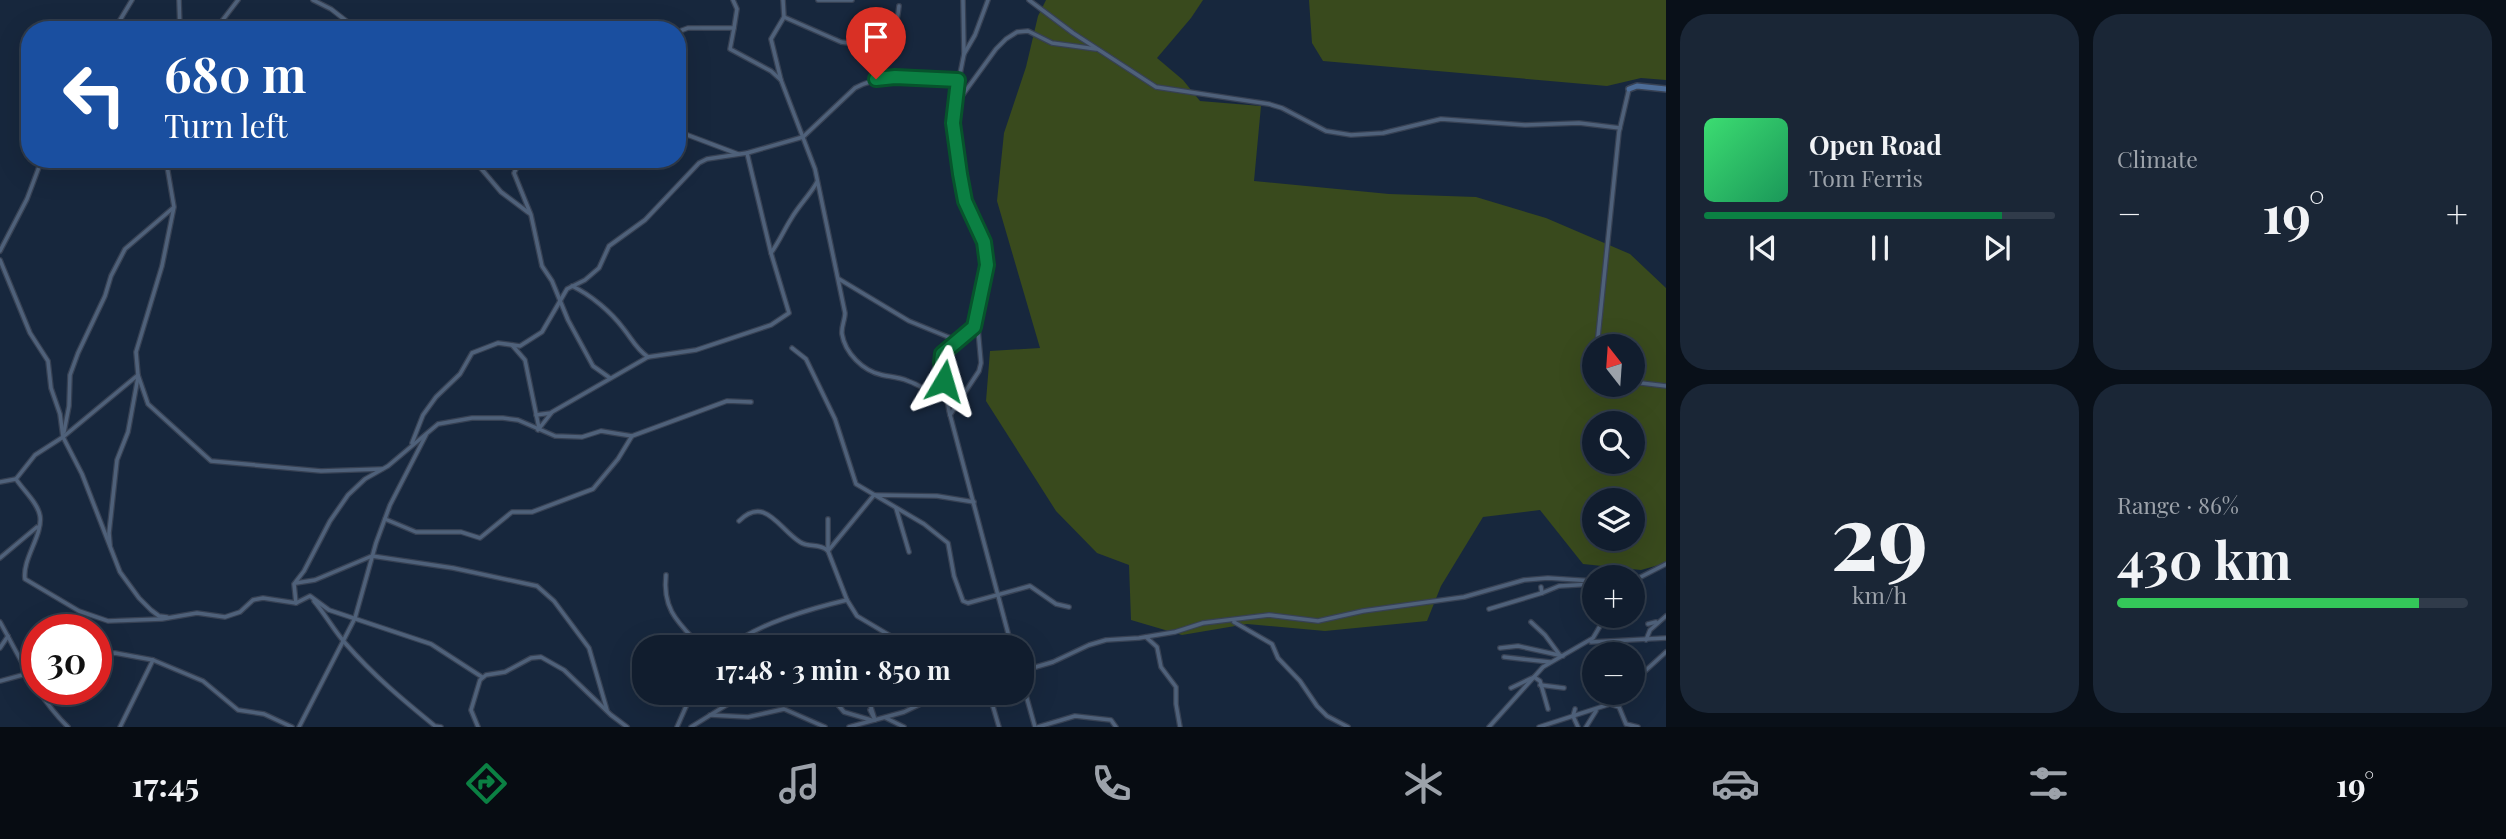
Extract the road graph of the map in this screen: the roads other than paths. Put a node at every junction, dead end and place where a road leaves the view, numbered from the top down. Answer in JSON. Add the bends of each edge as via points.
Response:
{"nodes":[{"id":1,"x":132,"y":0,"type":"edge"},
{"id":2,"x":179,"y":0,"type":"edge"},
{"id":3,"x":238,"y":0,"type":"edge"},
{"id":4,"x":313,"y":0,"type":"edge"},
{"id":5,"x":733,"y":0,"type":"edge"},
{"id":6,"x":783,"y":0,"type":"edge"},
{"id":7,"x":818,"y":0,"type":"edge"},
{"id":8,"x":852,"y":0,"type":"edge"},
{"id":9,"x":963,"y":0,"type":"edge"},
{"id":10,"x":988,"y":0,"type":"edge"},
{"id":11,"x":1029,"y":0,"type":"edge"},
{"id":12,"x":899,"y":6,"type":"dead end"},
{"id":13,"x":784,"y":17,"type":"junction"},
{"id":14,"x":119,"y":21,"type":"edge"},
{"id":15,"x":180,"y":21,"type":"edge"},
{"id":16,"x":222,"y":21,"type":"edge"},
{"id":17,"x":346,"y":21,"type":"edge"},
{"id":18,"x":734,"y":28,"type":"junction"},
{"id":19,"x":686,"y":29,"type":"edge"},
{"id":20,"x":886,"y":48,"type":"junction"},
{"id":21,"x":1099,"y":49,"type":"junction"},
{"id":22,"x":964,"y":54,"type":"junction"},
{"id":23,"x":880,"y":55,"type":"dead end"},
{"id":24,"x":781,"y":80,"type":"junction"},
{"id":25,"x":958,"y":80,"type":"junction"},
{"id":26,"x":1629,"y":89,"type":"joint"},
{"id":27,"x":1666,"y":89,"type":"edge"},
{"id":28,"x":955,"y":106,"type":"junction"},
{"id":29,"x":1620,"y":128,"type":"junction"},
{"id":30,"x":686,"y":134,"type":"edge"},
{"id":31,"x":803,"y":137,"type":"junction"},
{"id":32,"x":747,"y":153,"type":"junction"},
{"id":33,"x":740,"y":155,"type":"junction"},
{"id":34,"x":39,"y":168,"type":"edge"},
{"id":35,"x":167,"y":168,"type":"edge"},
{"id":36,"x":481,"y":168,"type":"edge"},
{"id":37,"x":516,"y":168,"type":"edge"},
{"id":38,"x":817,"y":181,"type":"junction"},
{"id":39,"x":174,"y":207,"type":"junction"},
{"id":40,"x":531,"y":215,"type":"junction"},
{"id":41,"x":0,"y":251,"type":"edge"},
{"id":42,"x":771,"y":253,"type":"junction"},
{"id":43,"x":0,"y":260,"type":"edge"},
{"id":44,"x":838,"y":279,"type":"junction"},
{"id":45,"x":572,"y":286,"type":"junction"},
{"id":46,"x":560,"y":299,"type":"junction"},
{"id":47,"x":977,"y":318,"type":"junction"},
{"id":48,"x":1598,"y":334,"type":"edge"},
{"id":49,"x":958,"y":341,"type":"junction"},
{"id":50,"x":512,"y":345,"type":"junction"},
{"id":51,"x":792,"y":348,"type":"dead end"},
{"id":52,"x":648,"y":357,"type":"junction"},
{"id":53,"x":138,"y":375,"type":"junction"},
{"id":54,"x":610,"y":378,"type":"junction"},
{"id":55,"x":1645,"y":383,"type":"edge"},
{"id":56,"x":1666,"y":386,"type":"edge"},
{"id":57,"x":947,"y":398,"type":"junction"},
{"id":58,"x":751,"y":402,"type":"dead end"},
{"id":59,"x":552,"y":412,"type":"junction"},
{"id":60,"x":536,"y":415,"type":"junction"},
{"id":61,"x":950,"y":415,"type":"junction"},
{"id":62,"x":539,"y":429,"type":"junction"},
{"id":63,"x":427,"y":433,"type":"junction"},
{"id":64,"x":632,"y":436,"type":"junction"},
{"id":65,"x":63,"y":437,"type":"junction"},
{"id":66,"x":411,"y":445,"type":"junction"},
{"id":67,"x":383,"y":469,"type":"junction"},
{"id":68,"x":16,"y":479,"type":"junction"},
{"id":69,"x":0,"y":482,"type":"edge"},
{"id":70,"x":874,"y":495,"type":"junction"},
{"id":71,"x":974,"y":502,"type":"junction"},
{"id":72,"x":896,"y":508,"type":"junction"},
{"id":73,"x":385,"y":519,"type":"junction"},
{"id":74,"x":828,"y":519,"type":"dead end"},
{"id":75,"x":739,"y":521,"type":"dead end"},
{"id":76,"x":39,"y":525,"type":"junction"},
{"id":77,"x":828,"y":551,"type":"junction"},
{"id":78,"x":111,"y":552,"type":"junction"},
{"id":79,"x":909,"y":552,"type":"dead end"},
{"id":80,"x":372,"y":556,"type":"junction"},
{"id":81,"x":0,"y":558,"type":"edge"},
{"id":82,"x":1666,"y":564,"type":"edge"},
{"id":83,"x":666,"y":575,"type":"dead end"},
{"id":84,"x":1645,"y":575,"type":"edge"},
{"id":85,"x":1582,"y":581,"type":"edge"},
{"id":86,"x":294,"y":584,"type":"junction"},
{"id":87,"x":1582,"y":584,"type":"edge"},
{"id":88,"x":1541,"y":587,"type":"dead end"},
{"id":89,"x":1542,"y":593,"type":"junction"},
{"id":90,"x":997,"y":594,"type":"junction"},
{"id":91,"x":310,"y":596,"type":"junction"},
{"id":92,"x":848,"y":600,"type":"junction"},
{"id":93,"x":296,"y":603,"type":"junction"},
{"id":94,"x":1069,"y":607,"type":"dead end"},
{"id":95,"x":1489,"y":609,"type":"dead end"},
{"id":96,"x":169,"y":617,"type":"junction"},
{"id":97,"x":1665,"y":617,"type":"edge"},
{"id":98,"x":355,"y":618,"type":"junction"},
{"id":99,"x":1233,"y":621,"type":"junction"},
{"id":100,"x":0,"y":622,"type":"edge"},
{"id":101,"x":1531,"y":622,"type":"dead end"},
{"id":102,"x":1648,"y":624,"type":"dead end"},
{"id":103,"x":1600,"y":628,"type":"edge"},
{"id":104,"x":690,"y":635,"type":"edge"},
{"id":105,"x":748,"y":635,"type":"edge"},
{"id":106,"x":888,"y":635,"type":"edge"},
{"id":107,"x":1008,"y":635,"type":"edge"},
{"id":108,"x":8,"y":636,"type":"junction"},
{"id":109,"x":1666,"y":636,"type":"edge"},
{"id":110,"x":1146,"y":637,"type":"junction"},
{"id":111,"x":1646,"y":640,"type":"junction"},
{"id":112,"x":343,"y":641,"type":"junction"},
{"id":113,"x":1589,"y":642,"type":"joint"},
{"id":114,"x":1582,"y":646,"type":"edge"},
{"id":115,"x":0,"y":648,"type":"edge"},
{"id":116,"x":1500,"y":648,"type":"dead end"},
{"id":117,"x":1666,"y":652,"type":"edge"},
{"id":118,"x":112,"y":653,"type":"edge"},
{"id":119,"x":1562,"y":656,"type":"junction"},
{"id":120,"x":1504,"y":657,"type":"dead end"},
{"id":121,"x":21,"y":660,"type":"edge"},
{"id":122,"x":153,"y":660,"type":"junction"},
{"id":123,"x":1552,"y":662,"type":"junction"},
{"id":124,"x":1034,"y":668,"type":"edge"},
{"id":125,"x":1645,"y":671,"type":"edge"},
{"id":126,"x":21,"y":675,"type":"edge"},
{"id":127,"x":483,"y":677,"type":"junction"},
{"id":128,"x":1534,"y":677,"type":"junction"},
{"id":129,"x":0,"y":681,"type":"edge"},
{"id":130,"x":1540,"y":685,"type":"junction"},
{"id":131,"x":1511,"y":688,"type":"dead end"},
{"id":132,"x":1564,"y":688,"type":"dead end"},
{"id":133,"x":47,"y":705,"type":"edge"},
{"id":134,"x":687,"y":705,"type":"edge"},
{"id":135,"x":726,"y":705,"type":"edge"},
{"id":136,"x":838,"y":705,"type":"edge"},
{"id":137,"x":870,"y":705,"type":"edge"},
{"id":138,"x":919,"y":705,"type":"edge"},
{"id":139,"x":993,"y":705,"type":"edge"},
{"id":140,"x":1030,"y":705,"type":"edge"},
{"id":141,"x":1608,"y":705,"type":"edge"},
{"id":142,"x":1613,"y":705,"type":"edge"},
{"id":143,"x":1548,"y":709,"type":"dead end"},
{"id":144,"x":1575,"y":709,"type":"dead end"},
{"id":145,"x":607,"y":710,"type":"junction"},
{"id":146,"x":870,"y":710,"type":"dead end"},
{"id":147,"x":1597,"y":710,"type":"junction"},
{"id":148,"x":710,"y":715,"type":"junction"},
{"id":149,"x":1573,"y":716,"type":"junction"},
{"id":150,"x":884,"y":717,"type":"junction"},
{"id":151,"x":874,"y":720,"type":"junction"},
{"id":152,"x":1337,"y":725,"type":"edge"},
{"id":153,"x":68,"y":727,"type":"edge"},
{"id":154,"x":120,"y":727,"type":"edge"},
{"id":155,"x":292,"y":727,"type":"edge"},
{"id":156,"x":299,"y":727,"type":"edge"},
{"id":157,"x":441,"y":727,"type":"edge"},
{"id":158,"x":478,"y":727,"type":"edge"},
{"id":159,"x":627,"y":727,"type":"edge"},
{"id":160,"x":677,"y":727,"type":"edge"},
{"id":161,"x":691,"y":727,"type":"edge"},
{"id":162,"x":825,"y":727,"type":"edge"},
{"id":163,"x":849,"y":727,"type":"edge"},
{"id":164,"x":888,"y":727,"type":"edge"},
{"id":165,"x":904,"y":727,"type":"edge"},
{"id":166,"x":999,"y":727,"type":"edge"},
{"id":167,"x":1037,"y":727,"type":"edge"},
{"id":168,"x":1116,"y":727,"type":"edge"},
{"id":169,"x":1180,"y":727,"type":"edge"},
{"id":170,"x":1348,"y":727,"type":"edge"},
{"id":171,"x":1489,"y":727,"type":"edge"},
{"id":172,"x":1539,"y":727,"type":"edge"},
{"id":173,"x":1578,"y":727,"type":"edge"},
{"id":174,"x":1586,"y":727,"type":"edge"},
{"id":175,"x":1638,"y":727,"type":"edge"}],
"edges":[{"from":1,"to":14,"type":"street"},
{"from":2,"to":15,"type":"street"},
{"from":3,"to":16,"type":"street"},
{"from":4,"to":17,"type":"street"},
{"from":5,"to":18,"type":"street","via":[[737,9]]},
{"from":6,"to":13,"type":"street"},
{"from":7,"to":8,"type":"street"},
{"from":9,"to":22,"type":"street"},
{"from":10,"to":22,"type":"street"},
{"from":11,"to":21,"type":"street"},
{"from":12,"to":20,"type":"street","via":[[896,29]]},
{"from":13,"to":20,"type":"street","via":[[841,42]]},
{"from":13,"to":24,"type":"street","via":[[771,39]]},
{"from":18,"to":19,"type":"street"},
{"from":18,"to":24,"type":"street","via":[[730,49]]},
{"from":20,"to":23,"type":"street"},
{"from":21,"to":28,"type":"street","via":[[1052,43],[1028,31],[1017,32],[996,49]]},
{"from":21,"to":29,"type":"street","via":[[1156,87],[1269,104],[1338,134],[1383,133],[1441,118]]},
{"from":22,"to":25,"type":"street"},
{"from":24,"to":31,"type":"street"},
{"from":25,"to":28,"type":"street"},
{"from":25,"to":31,"type":"street","via":[[895,77],[865,83]]},
{"from":26,"to":27,"type":"street"},
{"from":26,"to":29,"type":"street"},
{"from":28,"to":47,"type":"street","via":[[953,123],[965,201],[984,242],[987,265]]},
{"from":29,"to":48,"type":"street"},
{"from":30,"to":33,"type":"street"},
{"from":31,"to":32,"type":"street"},
{"from":31,"to":38,"type":"street"},
{"from":32,"to":33,"type":"street"},
{"from":32,"to":42,"type":"street"},
{"from":33,"to":45,"type":"street","via":[[699,163],[645,219],[609,246],[598,268]]},
{"from":34,"to":41,"type":"street"},
{"from":35,"to":39,"type":"street"},
{"from":36,"to":40,"type":"street","via":[[501,192]]},
{"from":37,"to":40,"type":"street","via":[[514,173]]},
{"from":38,"to":42,"type":"street"},
{"from":38,"to":44,"type":"street"},
{"from":39,"to":53,"type":"street","via":[[136,352]]},
{"from":39,"to":65,"type":"street","via":[[125,249],[111,276],[70,375]]},
{"from":40,"to":46,"type":"street","via":[[539,261]]},
{"from":42,"to":52,"type":"street","via":[[789,313],[771,326],[696,350]]},
{"from":43,"to":65,"type":"street","via":[[30,333],[48,361]]},
{"from":44,"to":49,"type":"street","via":[[909,321]]},
{"from":44,"to":57,"type":"street","via":[[845,313],[842,334],[853,359],[873,373],[901,378]]},
{"from":45,"to":46,"type":"street"},
{"from":45,"to":52,"type":"street","via":[[615,317],[635,348]]},
{"from":46,"to":50,"type":"street","via":[[542,332],[520,346]]},
{"from":46,"to":54,"type":"street","via":[[593,366]]},
{"from":47,"to":49,"type":"street"},
{"from":47,"to":61,"type":"street","via":[[981,363]]},
{"from":49,"to":57,"type":"street","via":[[942,354]]},
{"from":50,"to":60,"type":"street","via":[[524,360]]},
{"from":50,"to":66,"type":"street","via":[[498,342],[472,353],[460,374],[423,415]]},
{"from":51,"to":70,"type":"street","via":[[807,359],[835,419],[856,484]]},
{"from":52,"to":54,"type":"street"},
{"from":53,"to":65,"type":"street"},
{"from":53,"to":67,"type":"street","via":[[148,404],[211,461],[321,471]]},
{"from":53,"to":78,"type":"street","via":[[128,432],[117,460],[108,533]]},
{"from":54,"to":59,"type":"street"},
{"from":55,"to":56,"type":"street"},
{"from":57,"to":61,"type":"street"},
{"from":58,"to":64,"type":"street","via":[[727,401]]},
{"from":59,"to":60,"type":"street"},
{"from":59,"to":62,"type":"street"},
{"from":60,"to":62,"type":"street"},
{"from":61,"to":71,"type":"street"},
{"from":62,"to":63,"type":"street","via":[[518,420],[472,418],[438,424]]},
{"from":62,"to":64,"type":"street","via":[[568,438],[601,431]]},
{"from":63,"to":66,"type":"street"},
{"from":63,"to":73,"type":"street"},
{"from":64,"to":73,"type":"street","via":[[593,489],[532,513],[512,512],[480,538],[461,532],[416,532]]},
{"from":65,"to":68,"type":"street","via":[[36,455]]},
{"from":65,"to":78,"type":"street"},
{"from":66,"to":67,"type":"street"},
{"from":67,"to":86,"type":"street","via":[[348,495]]},
{"from":68,"to":69,"type":"street"},
{"from":68,"to":76,"type":"street","via":[[39,512]]},
{"from":70,"to":71,"type":"street"},
{"from":70,"to":72,"type":"street"},
{"from":70,"to":77,"type":"street"},
{"from":71,"to":90,"type":"street"},
{"from":72,"to":79,"type":"street"},
{"from":72,"to":90,"type":"street","via":[[948,543],[962,601]]},
{"from":73,"to":80,"type":"street"},
{"from":74,"to":77,"type":"street"},
{"from":75,"to":77,"type":"street","via":[[747,513],[764,513],[803,544],[820,545]]},
{"from":76,"to":81,"type":"street"},
{"from":76,"to":96,"type":"street","via":[[24,570],[27,583],[99,620]]},
{"from":77,"to":92,"type":"street"},
{"from":78,"to":96,"type":"street","via":[[139,598],[159,616]]},
{"from":80,"to":86,"type":"street"},
{"from":80,"to":98,"type":"street"},
{"from":80,"to":145,"type":"street","via":[[537,586],[589,648]]},
{"from":82,"to":84,"type":"street"},
{"from":83,"to":104,"type":"street","via":[[669,608]]},
{"from":85,"to":99,"type":"street","via":[[1524,580],[1464,597],[1318,621],[1269,615]]},
{"from":86,"to":93,"type":"street"},
{"from":87,"to":89,"type":"street"},
{"from":88,"to":89,"type":"street"},
{"from":89,"to":95,"type":"street"},
{"from":90,"to":94,"type":"street","via":[[1030,586],[1056,604]]},
{"from":90,"to":107,"type":"street"},
{"from":91,"to":93,"type":"street"},
{"from":91,"to":98,"type":"street","via":[[329,610]]},
{"from":91,"to":112,"type":"street"},
{"from":92,"to":105,"type":"street"},
{"from":92,"to":106,"type":"street","via":[[857,616]]},
{"from":93,"to":96,"type":"street","via":[[263,598],[225,617],[197,613]]},
{"from":97,"to":102,"type":"street"},
{"from":97,"to":111,"type":"street","via":[[1648,632]]},
{"from":98,"to":112,"type":"street"},
{"from":98,"to":127,"type":"street","via":[[431,644]]},
{"from":99,"to":110,"type":"street","via":[[1202,623]]},
{"from":99,"to":152,"type":"street","via":[[1272,644],[1278,658]]},
{"from":100,"to":108,"type":"street"},
{"from":101,"to":119,"type":"street"},
{"from":103,"to":113,"type":"street"},
{"from":108,"to":115,"type":"street"},
{"from":108,"to":121,"type":"street"},
{"from":109,"to":111,"type":"street"},
{"from":110,"to":124,"type":"street","via":[[1098,643]]},
{"from":110,"to":169,"type":"street","via":[[1157,647],[1161,667],[1176,687]]},
{"from":111,"to":113,"type":"street"},
{"from":112,"to":156,"type":"street"},
{"from":112,"to":157,"type":"street","via":[[382,682]]},
{"from":114,"to":119,"type":"street"},
{"from":116,"to":119,"type":"street","via":[[1517,646]]},
{"from":117,"to":125,"type":"street"},
{"from":118,"to":122,"type":"street"},
{"from":119,"to":123,"type":"street"},
{"from":120,"to":123,"type":"street"},
{"from":122,"to":154,"type":"street"},
{"from":122,"to":155,"type":"street","via":[[204,681],[239,710],[264,713]]},
{"from":123,"to":128,"type":"street"},
{"from":126,"to":129,"type":"street"},
{"from":127,"to":145,"type":"street","via":[[541,657],[564,670]]},
{"from":127,"to":158,"type":"street","via":[[471,710]]},
{"from":128,"to":130,"type":"street"},
{"from":128,"to":131,"type":"street"},
{"from":128,"to":171,"type":"street"},
{"from":130,"to":132,"type":"street"},
{"from":130,"to":143,"type":"street"},
{"from":133,"to":153,"type":"street"},
{"from":134,"to":160,"type":"street"},
{"from":135,"to":148,"type":"street"},
{"from":136,"to":151,"type":"street","via":[[844,712]]},
{"from":137,"to":151,"type":"street"},
{"from":138,"to":150,"type":"street"},
{"from":139,"to":166,"type":"street"},
{"from":140,"to":167,"type":"street"},
{"from":141,"to":147,"type":"street"},
{"from":142,"to":175,"type":"street","via":[[1619,707],[1626,724]]},
{"from":144,"to":149,"type":"street"},
{"from":145,"to":159,"type":"street"},
{"from":146,"to":151,"type":"street"},
{"from":147,"to":149,"type":"street"},
{"from":147,"to":174,"type":"street"},
{"from":148,"to":161,"type":"street"},
{"from":148,"to":162,"type":"street","via":[[748,717],[783,709]]},
{"from":149,"to":172,"type":"street"},
{"from":149,"to":173,"type":"street"},
{"from":150,"to":151,"type":"street"},
{"from":150,"to":164,"type":"street"},
{"from":150,"to":165,"type":"street"},
{"from":151,"to":163,"type":"street"},
{"from":152,"to":170,"type":"street"},
{"from":167,"to":168,"type":"street","via":[[1075,716],[1111,720]]}]}
